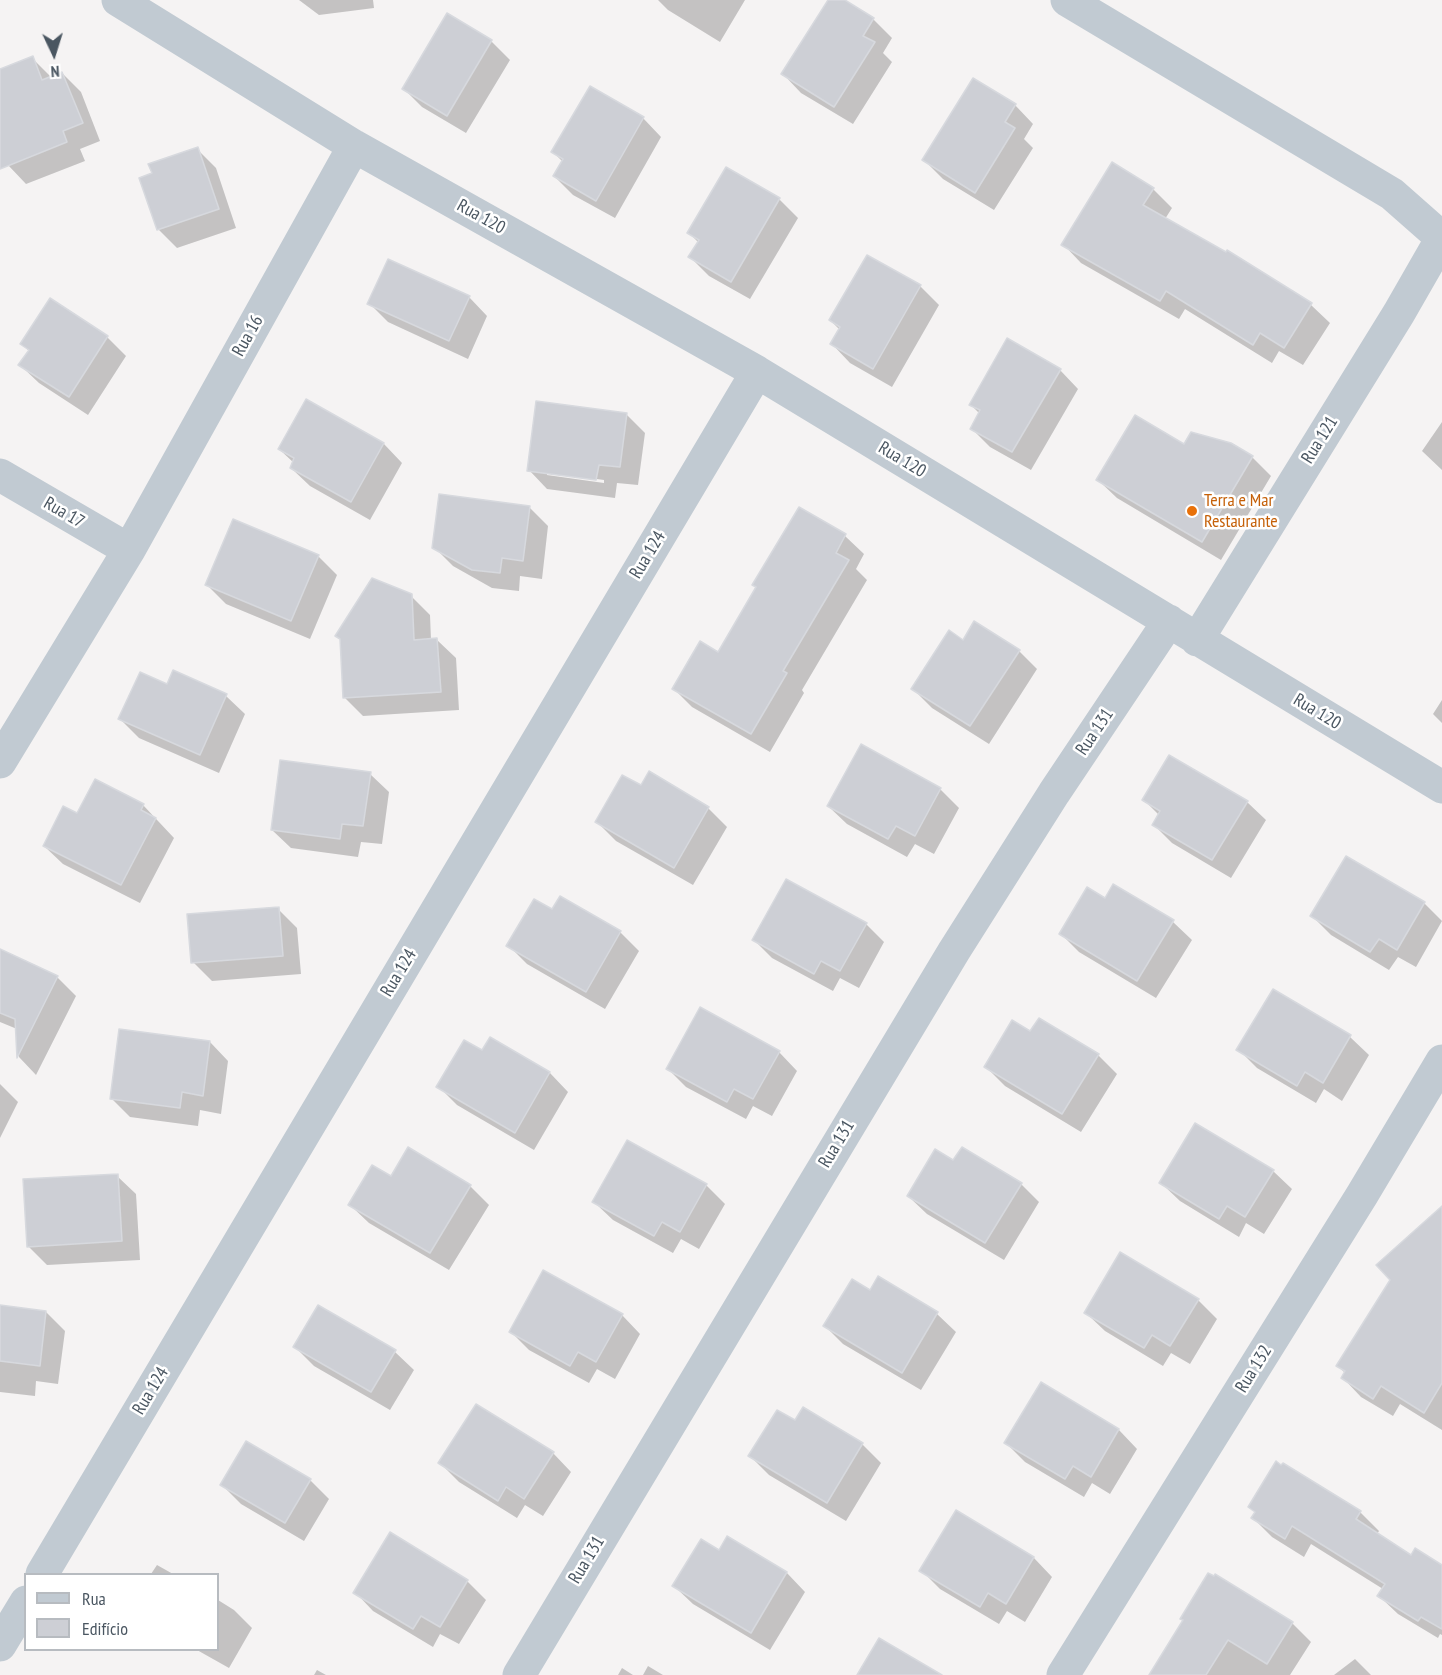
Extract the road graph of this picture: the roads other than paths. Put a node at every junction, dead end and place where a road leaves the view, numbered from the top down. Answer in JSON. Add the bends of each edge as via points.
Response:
{"nodes":[{"id":1,"x":118,"y":0,"type":"edge"},
{"id":2,"x":1067,"y":0,"type":"edge"},
{"id":3,"x":354,"y":146,"type":"junction"},
{"id":4,"x":1442,"y":238,"type":"edge"},
{"id":5,"x":757,"y":372,"type":"junction"},
{"id":6,"x":0,"y":475,"type":"edge"},
{"id":7,"x":129,"y":550,"type":"junction"},
{"id":8,"x":1169,"y":621,"type":"junction"},
{"id":9,"x":1197,"y":640,"type":"junction"},
{"id":10,"x":0,"y":762,"type":"edge"},
{"id":11,"x":1442,"y":787,"type":"edge"},
{"id":12,"x":1442,"y":1061,"type":"edge"},
{"id":13,"x":43,"y":1573,"type":"edge"},
{"id":14,"x":24,"y":1605,"type":"edge"},
{"id":15,"x":0,"y":1645,"type":"edge"},
{"id":16,"x":519,"y":1675,"type":"edge"},
{"id":17,"x":1063,"y":1675,"type":"edge"}],
"edges":[{"from":1,"to":3,"type":"street"},
{"from":2,"to":4,"type":"street","name":"Rua 121","via":[[1392,194]]},
{"from":3,"to":5,"type":"street","name":"Rua 120"},
{"from":3,"to":7,"type":"street","name":"Rua 16"},
{"from":4,"to":9,"type":"street","name":"Rua 121"},
{"from":5,"to":8,"type":"street","name":"Rua 120"},
{"from":5,"to":13,"type":"street","name":"Rua 124"},
{"from":6,"to":7,"type":"street","name":"Rua 17"},
{"from":7,"to":10,"type":"street","name":"Rua 16"},
{"from":8,"to":9,"type":"street","name":"Rua 120"},
{"from":8,"to":16,"type":"street","name":"Rua 131","via":[[954,951]]},
{"from":9,"to":11,"type":"street","name":"Rua 120"},
{"from":12,"to":17,"type":"street","name":"Rua 132"},
{"from":14,"to":15,"type":"street"}]}
